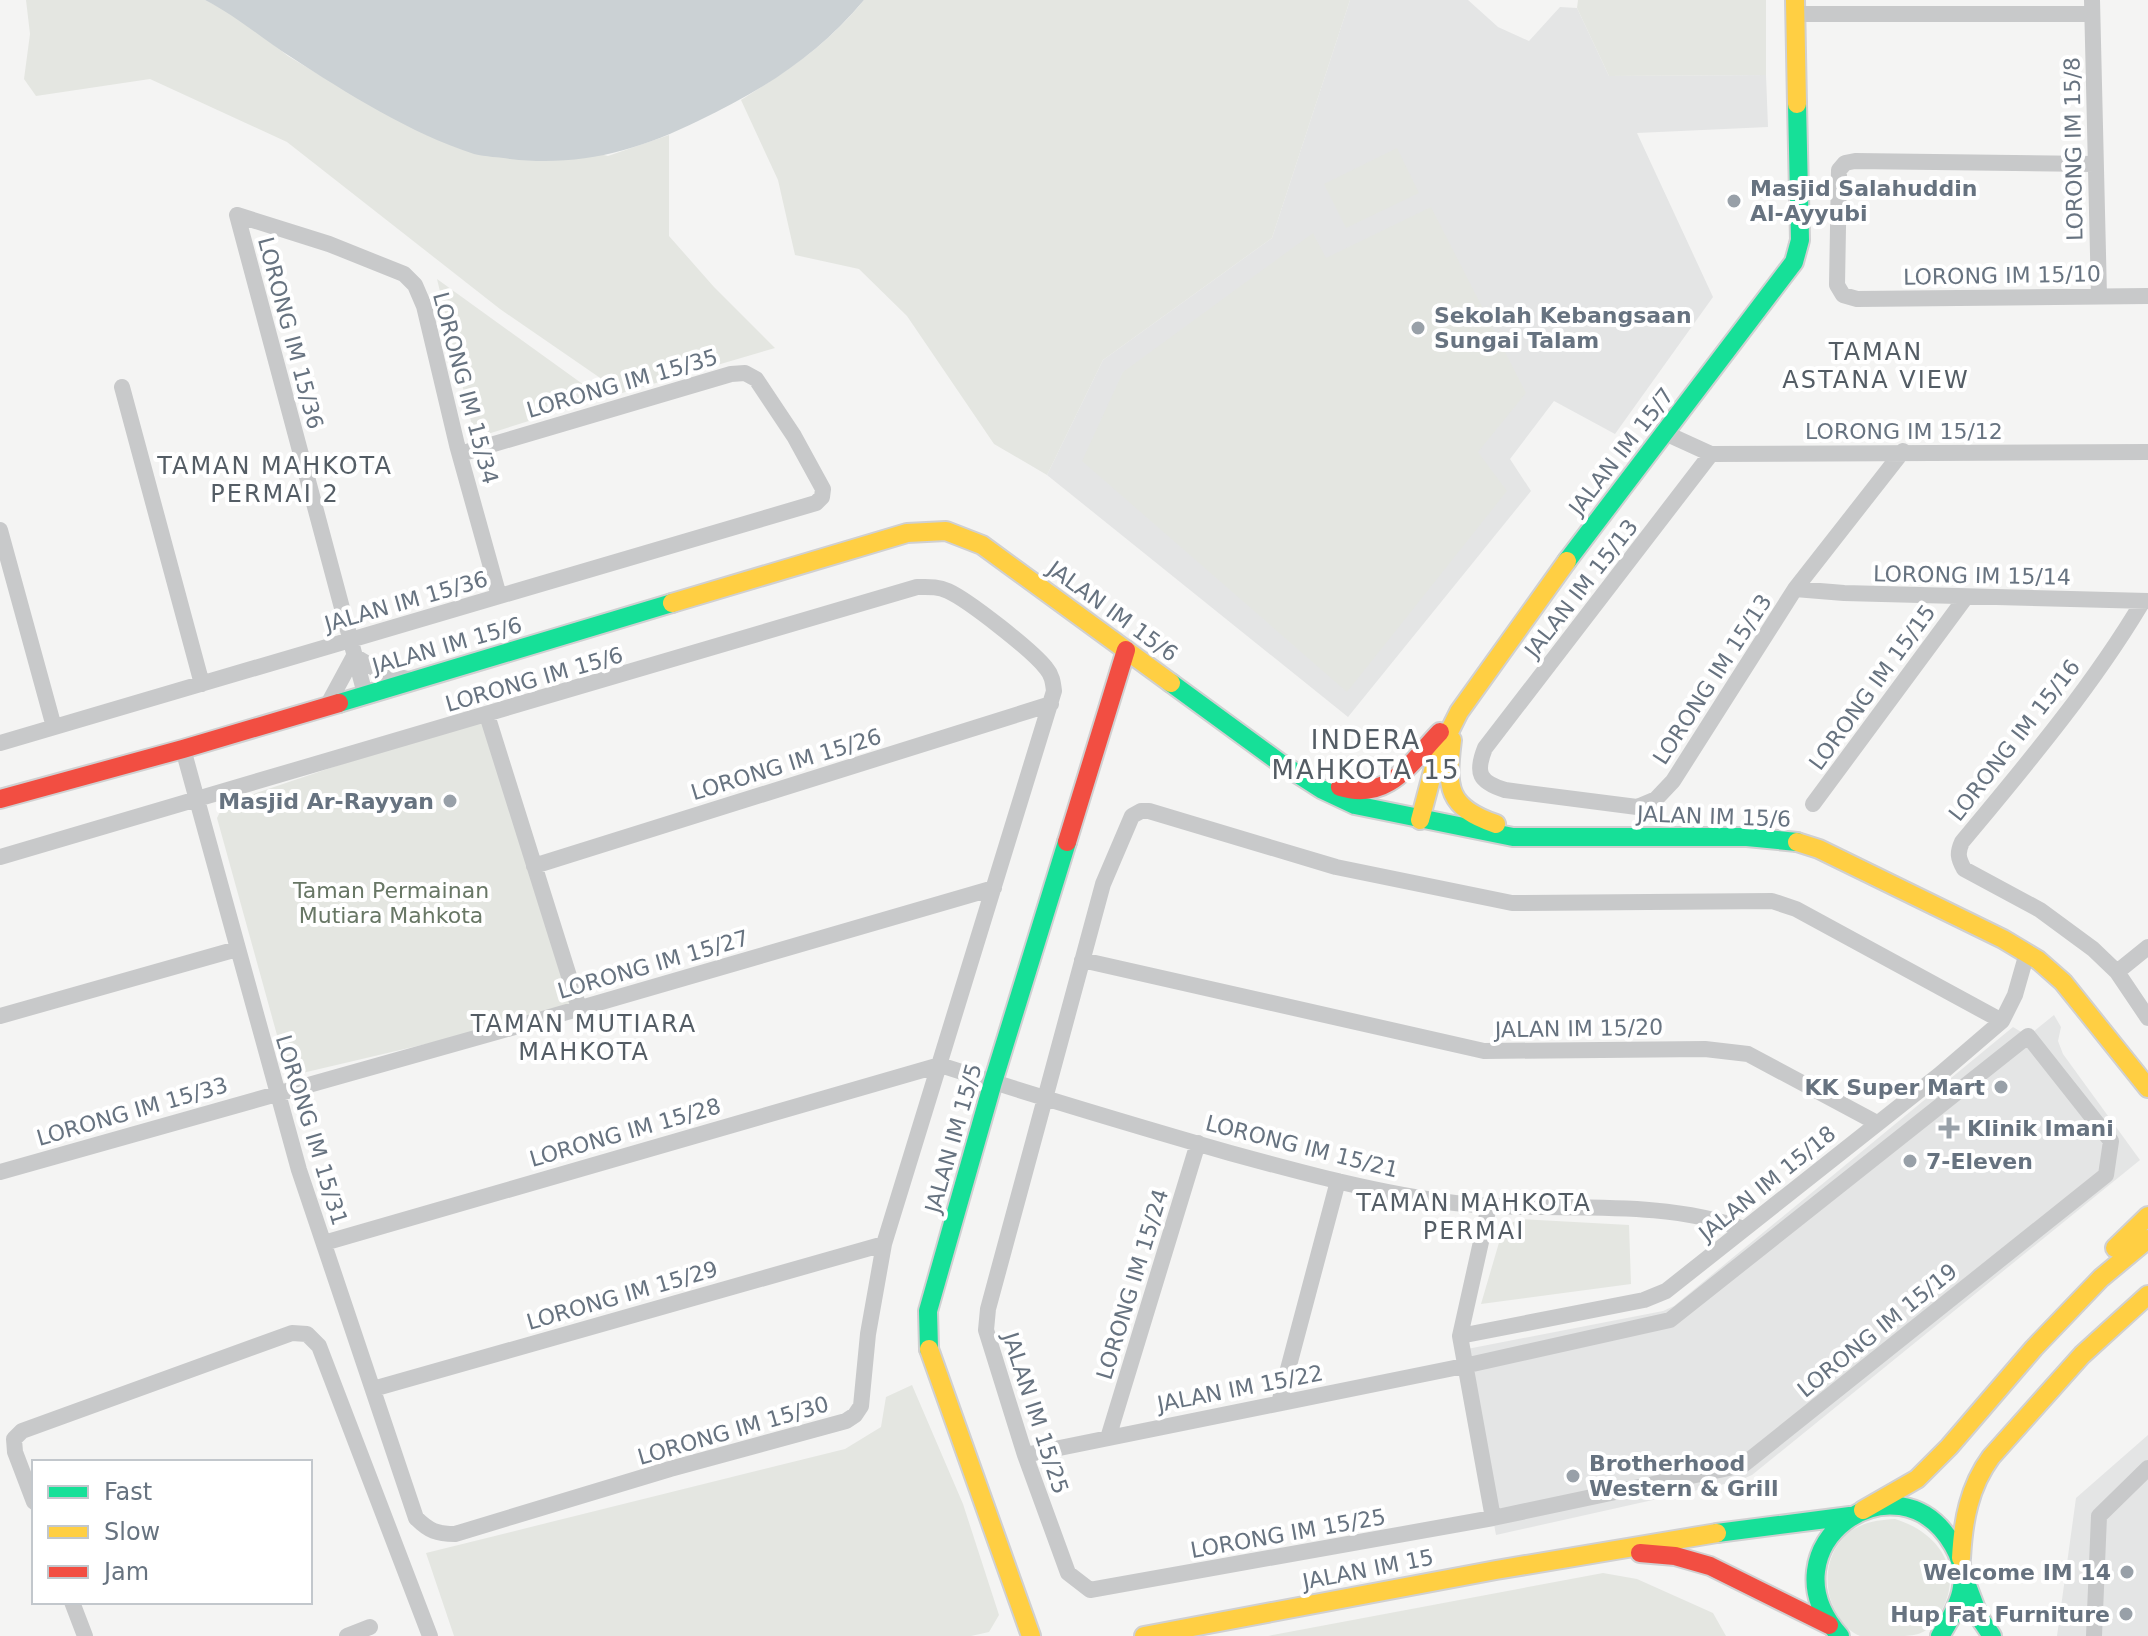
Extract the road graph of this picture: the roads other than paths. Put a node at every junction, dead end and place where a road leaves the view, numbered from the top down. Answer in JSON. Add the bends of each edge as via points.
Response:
{"nodes":[{"id":1,"x":1795,"y":7,"type":"edge"},
{"id":2,"x":2092,"y":7,"type":"edge"},
{"id":3,"x":2095,"y":164,"type":"junction"},
{"id":4,"x":237,"y":215,"type":"joint"},
{"id":5,"x":2099,"y":296,"type":"junction"},
{"id":6,"x":2148,"y":296,"type":"edge"},
{"id":7,"x":122,"y":387,"type":"dead end"},
{"id":8,"x":1665,"y":433,"type":"junction"},
{"id":9,"x":1903,"y":451,"type":"junction"},
{"id":10,"x":2148,"y":452,"type":"edge"},
{"id":11,"x":460,"y":454,"type":"junction"},
{"id":12,"x":1711,"y":454,"type":"junction"},
{"id":13,"x":822,"y":497,"type":"joint"},
{"id":14,"x":0,"y":530,"type":"edge"},
{"id":15,"x":1795,"y":589,"type":"junction"},
{"id":16,"x":499,"y":596,"type":"junction"},
{"id":17,"x":1966,"y":597,"type":"junction"},
{"id":18,"x":2145,"y":601,"type":"edge"},
{"id":19,"x":352,"y":648,"type":"junction"},
{"id":20,"x":1126,"y":650,"type":"junction"},
{"id":21,"x":1053,"y":678,"type":"joint"},
{"id":22,"x":414,"y":680,"type":"junction"},
{"id":23,"x":202,"y":684,"type":"junction"},
{"id":24,"x":365,"y":694,"type":"junction"},
{"id":25,"x":1051,"y":704,"type":"junction"},
{"id":26,"x":327,"y":706,"type":"junction"},
{"id":27,"x":487,"y":715,"type":"junction"},
{"id":28,"x":1455,"y":717,"type":"junction"},
{"id":29,"x":54,"y":727,"type":"junction"},
{"id":30,"x":0,"y":743,"type":"edge"},
{"id":31,"x":1485,"y":748,"type":"joint"},
{"id":32,"x":183,"y":749,"type":"junction"},
{"id":33,"x":1279,"y":762,"type":"junction"},
{"id":34,"x":0,"y":799,"type":"edge"},
{"id":35,"x":196,"y":801,"type":"junction"},
{"id":36,"x":1813,"y":804,"type":"dead end"},
{"id":37,"x":1420,"y":820,"type":"junction"},
{"id":38,"x":1544,"y":837,"type":"junction"},
{"id":39,"x":0,"y":857,"type":"edge"},
{"id":40,"x":534,"y":866,"type":"junction"},
{"id":41,"x":994,"y":888,"type":"junction"},
{"id":42,"x":2148,"y":947,"type":"edge"},
{"id":43,"x":237,"y":949,"type":"junction"},
{"id":44,"x":2027,"y":953,"type":"junction"},
{"id":45,"x":1082,"y":960,"type":"junction"},
{"id":46,"x":2117,"y":972,"type":"junction"},
{"id":47,"x":579,"y":1008,"type":"junction"},
{"id":48,"x":0,"y":1016,"type":"edge"},
{"id":49,"x":2148,"y":1018,"type":"edge"},
{"id":50,"x":2002,"y":1021,"type":"junction"},
{"id":51,"x":940,"y":1065,"type":"junction"},
{"id":52,"x":2131,"y":1069,"type":"junction"},
{"id":53,"x":993,"y":1082,"type":"junction"},
{"id":54,"x":2148,"y":1088,"type":"edge"},
{"id":55,"x":277,"y":1092,"type":"junction"},
{"id":56,"x":1044,"y":1098,"type":"junction"},
{"id":57,"x":2148,"y":1099,"type":"edge"},
{"id":58,"x":1877,"y":1123,"type":"junction"},
{"id":59,"x":1198,"y":1143,"type":"junction"},
{"id":60,"x":0,"y":1172,"type":"edge"},
{"id":61,"x":1338,"y":1181,"type":"junction"},
{"id":62,"x":1489,"y":1206,"type":"junction"},
{"id":63,"x":2148,"y":1216,"type":"edge"},
{"id":64,"x":1744,"y":1229,"type":"junction"},
{"id":65,"x":2148,"y":1239,"type":"edge"},
{"id":66,"x":324,"y":1243,"type":"junction"},
{"id":67,"x":884,"y":1244,"type":"junction"},
{"id":68,"x":2148,"y":1295,"type":"edge"},
{"id":69,"x":1460,"y":1336,"type":"junction"},
{"id":70,"x":2034,"y":1348,"type":"junction"},
{"id":71,"x":1464,"y":1366,"type":"junction"},
{"id":72,"x":373,"y":1389,"type":"junction"},
{"id":73,"x":1279,"y":1403,"type":"junction"},
{"id":74,"x":1108,"y":1438,"type":"junction"},
{"id":75,"x":1025,"y":1455,"type":"junction"},
{"id":76,"x":2148,"y":1468,"type":"edge"},
{"id":77,"x":32,"y":1497,"type":"edge"},
{"id":78,"x":1856,"y":1513,"type":"junction"},
{"id":79,"x":416,"y":1518,"type":"joint"},
{"id":80,"x":1493,"y":1518,"type":"junction"},
{"id":81,"x":1601,"y":1550,"type":"junction"},
{"id":82,"x":1962,"y":1567,"type":"junction"},
{"id":83,"x":1090,"y":1590,"type":"joint"},
{"id":84,"x":73,"y":1604,"type":"edge"},
{"id":85,"x":370,"y":1627,"type":"dead end"},
{"id":86,"x":1837,"y":1633,"type":"edge"},
{"id":87,"x":85,"y":1636,"type":"edge"},
{"id":88,"x":347,"y":1636,"type":"edge"},
{"id":89,"x":430,"y":1636,"type":"edge"},
{"id":90,"x":1031,"y":1636,"type":"edge"},
{"id":91,"x":1144,"y":1636,"type":"edge"},
{"id":92,"x":1940,"y":1636,"type":"edge"},
{"id":93,"x":1992,"y":1636,"type":"edge"},
{"id":94,"x":2094,"y":1636,"type":"edge"}],
"edges":[{"from":1,"to":2,"type":"street"},
{"from":1,"to":8,"type":"street","name":"JALAN IM 15/7","via":[[1800,240],[1794,262]]},
{"from":2,"to":3,"type":"street","name":"LORONG IM 15/8"},
{"from":3,"to":5,"type":"street","name":"LORONG IM 15/8"},
{"from":3,"to":5,"type":"street","name":"LORONG IM 15/10","via":[[1845,163],[1839,170],[1837,285],[1843,295],[1857,299]]},
{"from":4,"to":11,"type":"street","name":"LORONG IM 15/34","via":[[329,244],[404,274],[415,285]]},
{"from":4,"to":19,"type":"street","name":"LORONG IM 15/36"},
{"from":5,"to":6,"type":"street","name":"LORONG IM 15/10"},
{"from":7,"to":23,"type":"street"},
{"from":8,"to":12,"type":"street","name":"LORONG IM 15/12"},
{"from":8,"to":28,"type":"street","name":"JALAN IM 15/7"},
{"from":9,"to":10,"type":"street","name":"LORONG IM 15/12"},
{"from":9,"to":12,"type":"street","name":"LORONG IM 15/12"},
{"from":9,"to":15,"type":"street","name":"LORONG IM 15/13"},
{"from":11,"to":13,"type":"street","name":"LORONG IM 15/35","via":[[745,373],[756,379],[794,436],[823,489]]},
{"from":11,"to":16,"type":"street","name":"LORONG IM 15/34"},
{"from":12,"to":31,"type":"street","name":"JALAN IM 15/13"},
{"from":13,"to":16,"type":"street","name":"JALAN IM 15/36"},
{"from":14,"to":29,"type":"street"},
{"from":15,"to":17,"type":"street","name":"LORONG IM 15/14"},
{"from":15,"to":31,"type":"street","name":"LORONG IM 15/13","via":[[1687,761],[1656,799],[1637,807],[1491,786],[1480,776]]},
{"from":16,"to":19,"type":"street","name":"JALAN IM 15/36"},
{"from":17,"to":18,"type":"street","name":"LORONG IM 15/14"},
{"from":17,"to":36,"type":"street","name":"LORONG IM 15/15"},
{"from":18,"to":46,"type":"street","name":"LORONG IM 15/16","via":[[1958,851],[1964,869],[2040,910]]},
{"from":19,"to":22,"type":"street","via":[[383,673]]},
{"from":19,"to":23,"type":"street","name":"JALAN IM 15/36"},
{"from":19,"to":24,"type":"street","name":"LORONG IM 15/36"},
{"from":19,"to":26,"type":"street"},
{"from":20,"to":22,"type":"street","name":"JALAN IM 15/6","via":[[982,545],[957,532],[920,530]]},
{"from":20,"to":33,"type":"street","name":"JALAN IM 15/6"},
{"from":20,"to":53,"type":"street","name":"JALAN IM 15/5"},
{"from":21,"to":25,"type":"street","name":"LORONG IM 15/30"},
{"from":21,"to":27,"type":"street","name":"LORONG IM 15/6","via":[[1017,641],[951,592],[917,587]]},
{"from":22,"to":24,"type":"street","name":"JALAN IM 15/6"},
{"from":23,"to":29,"type":"street","name":"JALAN IM 15/36"},
{"from":24,"to":26,"type":"street","name":"JALAN IM 15/6"},
{"from":25,"to":40,"type":"street","name":"LORONG IM 15/26"},
{"from":25,"to":41,"type":"street","name":"LORONG IM 15/30"},
{"from":26,"to":32,"type":"street","name":"JALAN IM 15/6"},
{"from":27,"to":35,"type":"street","name":"LORONG IM 15/6"},
{"from":27,"to":40,"type":"street"},
{"from":28,"to":33,"type":"street","via":[[1373,791],[1339,787]]},
{"from":28,"to":37,"type":"street","name":"JALAN IM 15/7","via":[[1430,768]]},
{"from":28,"to":38,"type":"street","via":[[1449,784],[1462,810]]},
{"from":29,"to":30,"type":"street","name":"JALAN IM 15/36"},
{"from":32,"to":34,"type":"street","name":"JALAN IM 15/6"},
{"from":32,"to":35,"type":"street","name":"LORONG IM 15/31"},
{"from":33,"to":37,"type":"street","name":"JALAN IM 15/6","via":[[1338,798]]},
{"from":35,"to":39,"type":"street","name":"LORONG IM 15/6"},
{"from":35,"to":43,"type":"street","name":"LORONG IM 15/31"},
{"from":37,"to":38,"type":"street","name":"JALAN IM 15/6"},
{"from":38,"to":44,"type":"street","name":"JALAN IM 15/6","via":[[1747,837],[1797,842],[1880,877]]},
{"from":40,"to":47,"type":"street"},
{"from":41,"to":47,"type":"street","name":"LORONG IM 15/27"},
{"from":41,"to":51,"type":"street","name":"LORONG IM 15/30"},
{"from":42,"to":46,"type":"street"},
{"from":43,"to":48,"type":"street"},
{"from":43,"to":55,"type":"street","name":"LORONG IM 15/31"},
{"from":44,"to":50,"type":"street","name":"JALAN IM 15/18"},
{"from":44,"to":52,"type":"street","name":"JALAN IM 15/6","via":[[2063,982]]},
{"from":45,"to":50,"type":"street","name":"JALAN IM 15/25","via":[[1103,884],[1132,816],[1149,811],[1336,867],[1512,903],[1772,901],[1796,909]]},
{"from":45,"to":56,"type":"street","name":"JALAN IM 15/25"},
{"from":45,"to":58,"type":"street","name":"JALAN IM 15/20","via":[[1484,1051],[1663,1048],[1748,1054]]},
{"from":46,"to":49,"type":"street","name":"LORONG IM 15/16"},
{"from":47,"to":55,"type":"street","name":"LORONG IM 15/27"},
{"from":50,"to":58,"type":"street","name":"JALAN IM 15/18"},
{"from":51,"to":53,"type":"street","name":"LORONG IM 15/21"},
{"from":51,"to":66,"type":"street","name":"LORONG IM 15/28"},
{"from":51,"to":67,"type":"street","name":"LORONG IM 15/30"},
{"from":52,"to":54,"type":"street","name":"JALAN IM 15/6"},
{"from":52,"to":57,"type":"street","name":"JALAN IM 15/6"},
{"from":53,"to":56,"type":"street","name":"LORONG IM 15/21"},
{"from":53,"to":90,"type":"street","name":"JALAN IM 15/5","via":[[928,1311],[927,1340]]},
{"from":55,"to":60,"type":"street","name":"LORONG IM 15/33"},
{"from":55,"to":66,"type":"street","name":"LORONG IM 15/31"},
{"from":56,"to":59,"type":"street","name":"LORONG IM 15/21"},
{"from":56,"to":75,"type":"street","name":"JALAN IM 15/25","via":[[986,1330]]},
{"from":58,"to":64,"type":"street","name":"JALAN IM 15/18"},
{"from":59,"to":61,"type":"street","name":"LORONG IM 15/21"},
{"from":59,"to":74,"type":"street","name":"LORONG IM 15/24"},
{"from":61,"to":62,"type":"street","name":"LORONG IM 15/21"},
{"from":61,"to":73,"type":"street"},
{"from":62,"to":64,"type":"street","name":"LORONG IM 15/21","via":[[1637,1210],[1719,1220]]},
{"from":62,"to":69,"type":"street"},
{"from":63,"to":70,"type":"street","via":[[2070,1294]]},
{"from":64,"to":69,"type":"street","name":"JALAN IM 15/18","via":[[1654,1296]]},
{"from":65,"to":70,"type":"street","via":[[2101,1278]]},
{"from":66,"to":72,"type":"street","name":"LORONG IM 15/31"},
{"from":67,"to":72,"type":"street","name":"LORONG IM 15/29"},
{"from":67,"to":79,"type":"street","name":"LORONG IM 15/30","via":[[861,1406],[846,1421],[455,1534],[429,1530]]},
{"from":68,"to":82,"type":"street","via":[[2046,1393],[1978,1478],[1966,1511]]},
{"from":69,"to":71,"type":"street"},
{"from":70,"to":78,"type":"street","via":[[1917,1479]]},
{"from":71,"to":73,"type":"street","name":"JALAN IM 15/22"},
{"from":71,"to":80,"type":"street"},
{"from":71,"to":80,"type":"street","name":"LORONG IM 15/19","via":[[1670,1320],[2028,1036],[2111,1141],[2106,1175],[1743,1465]]},
{"from":72,"to":79,"type":"street","name":"LORONG IM 15/31"},
{"from":73,"to":74,"type":"street","name":"JALAN IM 15/22"},
{"from":74,"to":75,"type":"street","name":"JALAN IM 15/22"},
{"from":75,"to":83,"type":"street","name":"JALAN IM 15/25","via":[[1068,1573]]},
{"from":76,"to":94,"type":"street","via":[[2099,1516]]},
{"from":77,"to":89,"type":"street","via":[[15,1452],[14,1439],[22,1431],[292,1333],[307,1334],[319,1346]]},
{"from":78,"to":81,"type":"street","name":"JALAN IM 15"},
{"from":78,"to":82,"type":"street","name":"JALAN IM 15","via":[[1892,1505],[1919,1512],[1941,1526],[1957,1548]]},
{"from":78,"to":86,"type":"street","via":[[1830,1535],[1817,1559],[1817,1600]]},
{"from":80,"to":83,"type":"street","name":"LORONG IM 15/25"},
{"from":81,"to":86,"type":"street","name":"JALAN IM 15","via":[[1675,1556],[1710,1566]]},
{"from":81,"to":91,"type":"street","name":"JALAN IM 15"},
{"from":82,"to":92,"type":"street","via":[[1961,1602]]},
{"from":82,"to":93,"type":"street","via":[[1972,1604]]},
{"from":84,"to":87,"type":"street"},
{"from":85,"to":88,"type":"street"}]}
